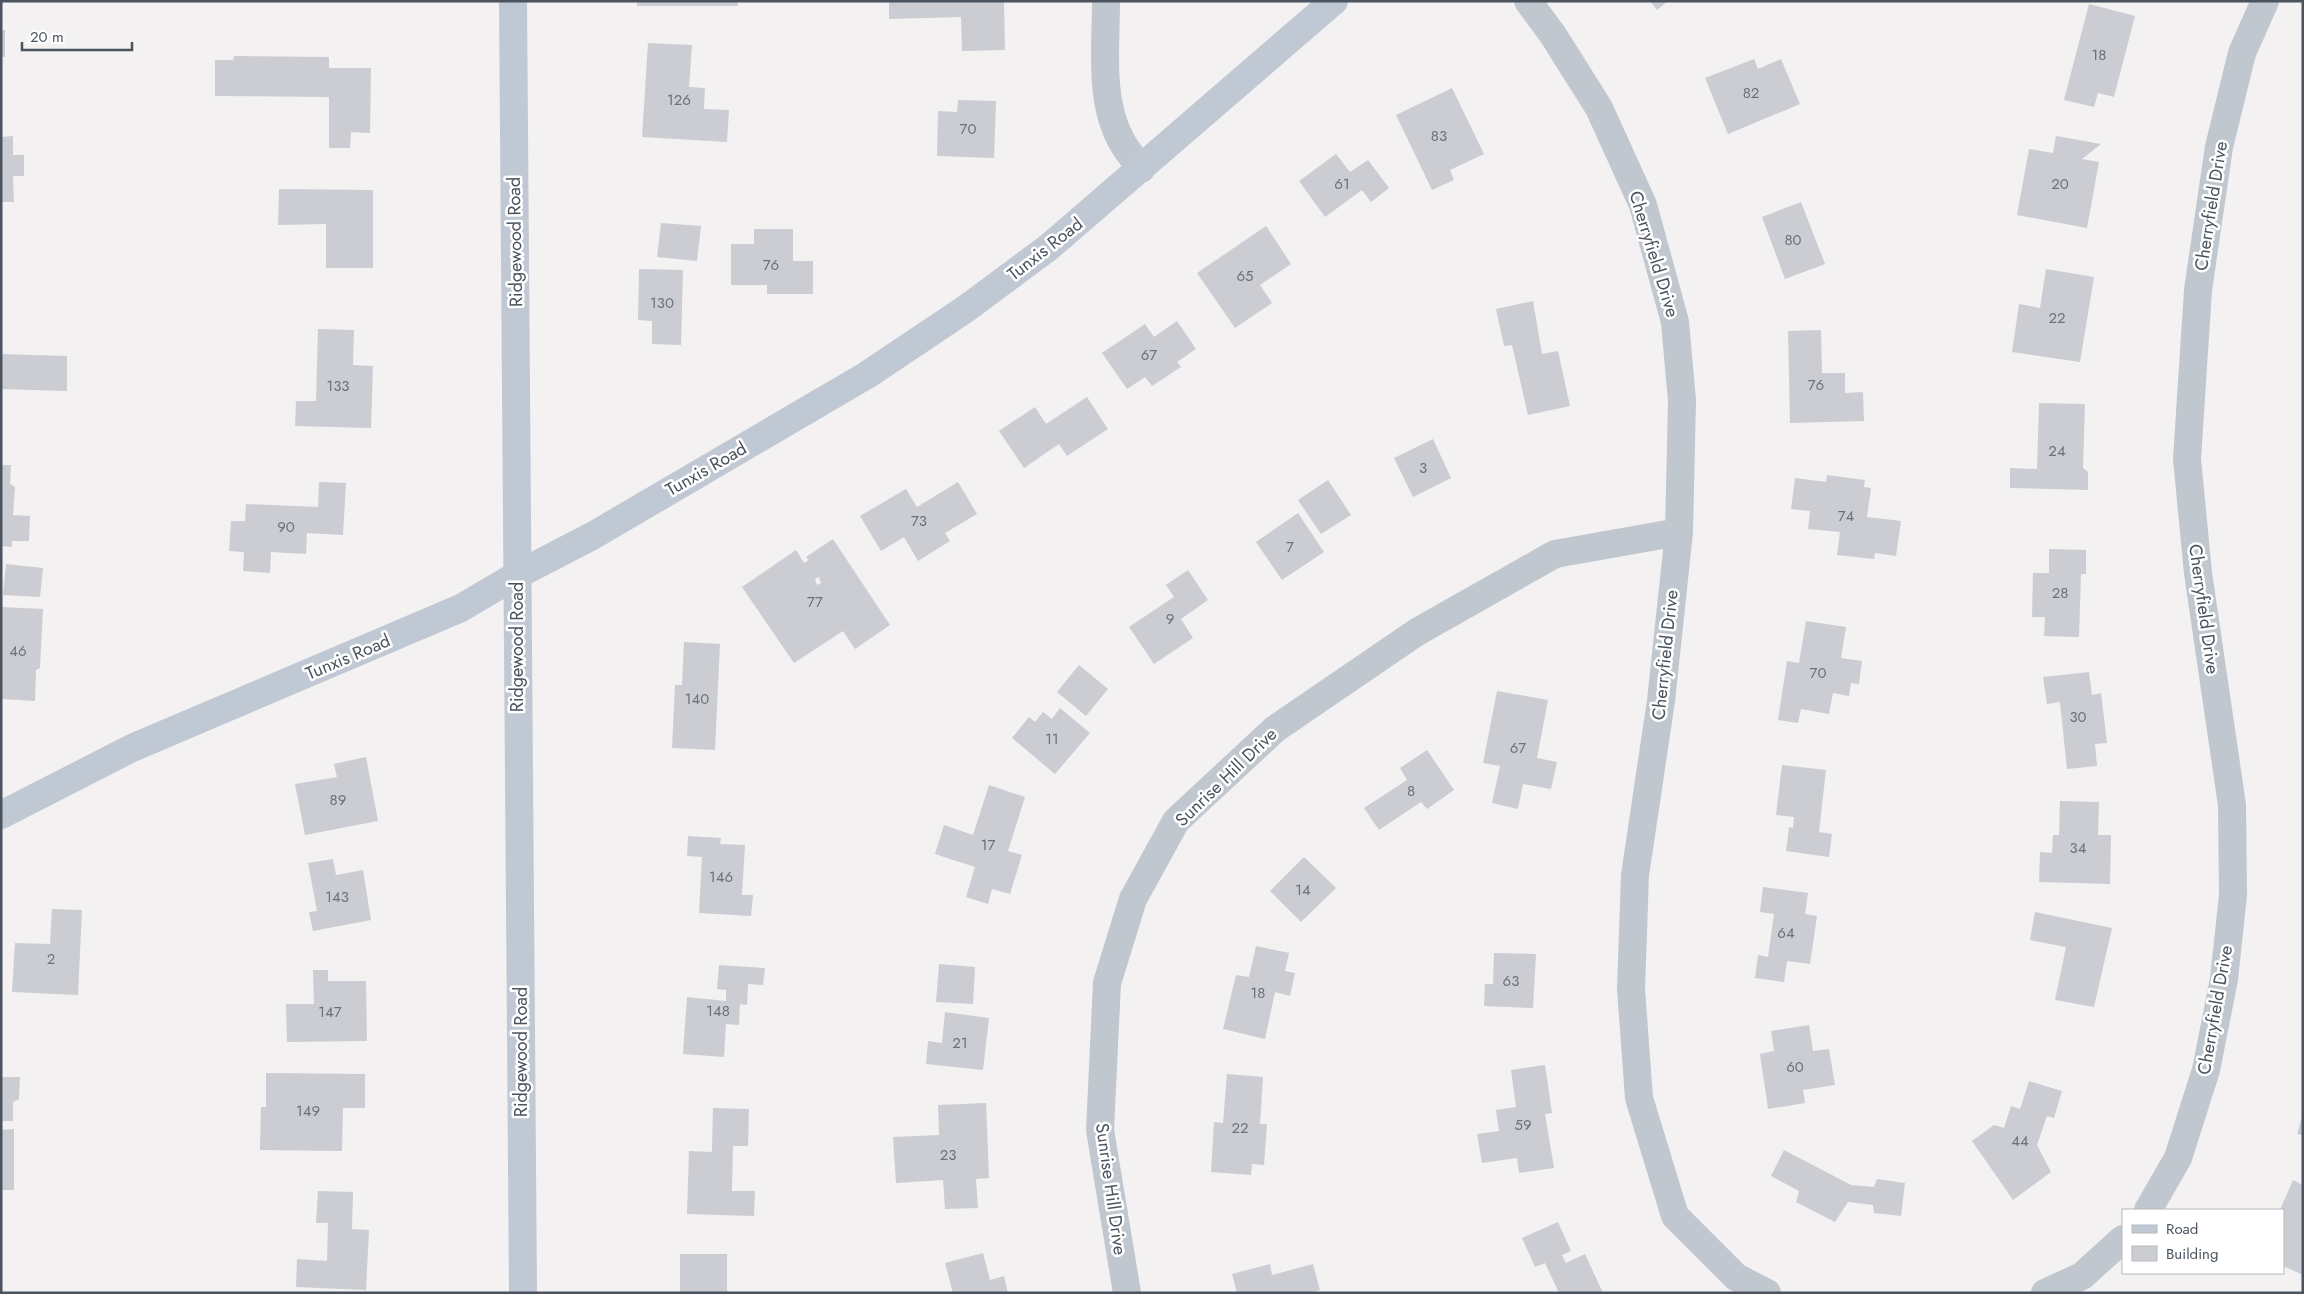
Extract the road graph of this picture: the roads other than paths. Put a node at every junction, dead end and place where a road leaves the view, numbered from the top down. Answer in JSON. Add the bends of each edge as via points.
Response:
{"nodes":[{"id":1,"x":513,"y":1,"type":"edge"},
{"id":2,"x":1106,"y":1,"type":"edge"},
{"id":3,"x":1334,"y":1,"type":"edge"},
{"id":4,"x":1528,"y":1,"type":"edge"},
{"id":5,"x":2265,"y":1,"type":"edge"},
{"id":6,"x":1141,"y":169,"type":"junction"},
{"id":7,"x":1679,"y":532,"type":"junction"},
{"id":8,"x":517,"y":575,"type":"junction"},
{"id":9,"x":1,"y":815,"type":"edge"},
{"id":10,"x":2149,"y":1209,"type":"edge"},
{"id":11,"x":2122,"y":1240,"type":"edge"},
{"id":12,"x":523,"y":1293,"type":"edge"},
{"id":13,"x":1127,"y":1293,"type":"edge"},
{"id":14,"x":1767,"y":1293,"type":"edge"},
{"id":15,"x":2045,"y":1293,"type":"edge"}],
"edges":[{"from":1,"to":8,"type":"street","name":"Ridgewood Road"},
{"from":2,"to":6,"type":"street","via":[[1107,83],[1111,113],[1120,139]]},
{"from":3,"to":6,"type":"street","name":"Tunxis Road"},
{"from":4,"to":7,"type":"street","name":"Cherryfield Drive","via":[[1599,108],[1643,205],[1657,253],[1675,322],[1682,401]]},
{"from":5,"to":10,"type":"street","name":"Cherryfield Drive","via":[[2242,53],[2219,147],[2198,290],[2187,459],[2198,574],[2232,805],[2233,895],[2224,979],[2206,1070],[2178,1158]]},
{"from":6,"to":8,"type":"street","name":"Tunxis Road","via":[[1049,248],[867,375],[594,535]]},
{"from":7,"to":13,"type":"street","name":"Sunrise Hill Drive","via":[[1555,554],[1417,632],[1275,729],[1176,821],[1133,899],[1107,983],[1100,1130]]},
{"from":7,"to":14,"type":"street","name":"Cherryfield Drive","via":[[1661,701],[1635,875],[1631,989],[1639,1098],[1675,1216],[1736,1278]]},
{"from":8,"to":9,"type":"street","name":"Tunxis Road","via":[[461,608],[132,748]]},
{"from":8,"to":12,"type":"street","name":"Ridgewood Road"},
{"from":11,"to":15,"type":"street","via":[[2082,1276]]}]}
